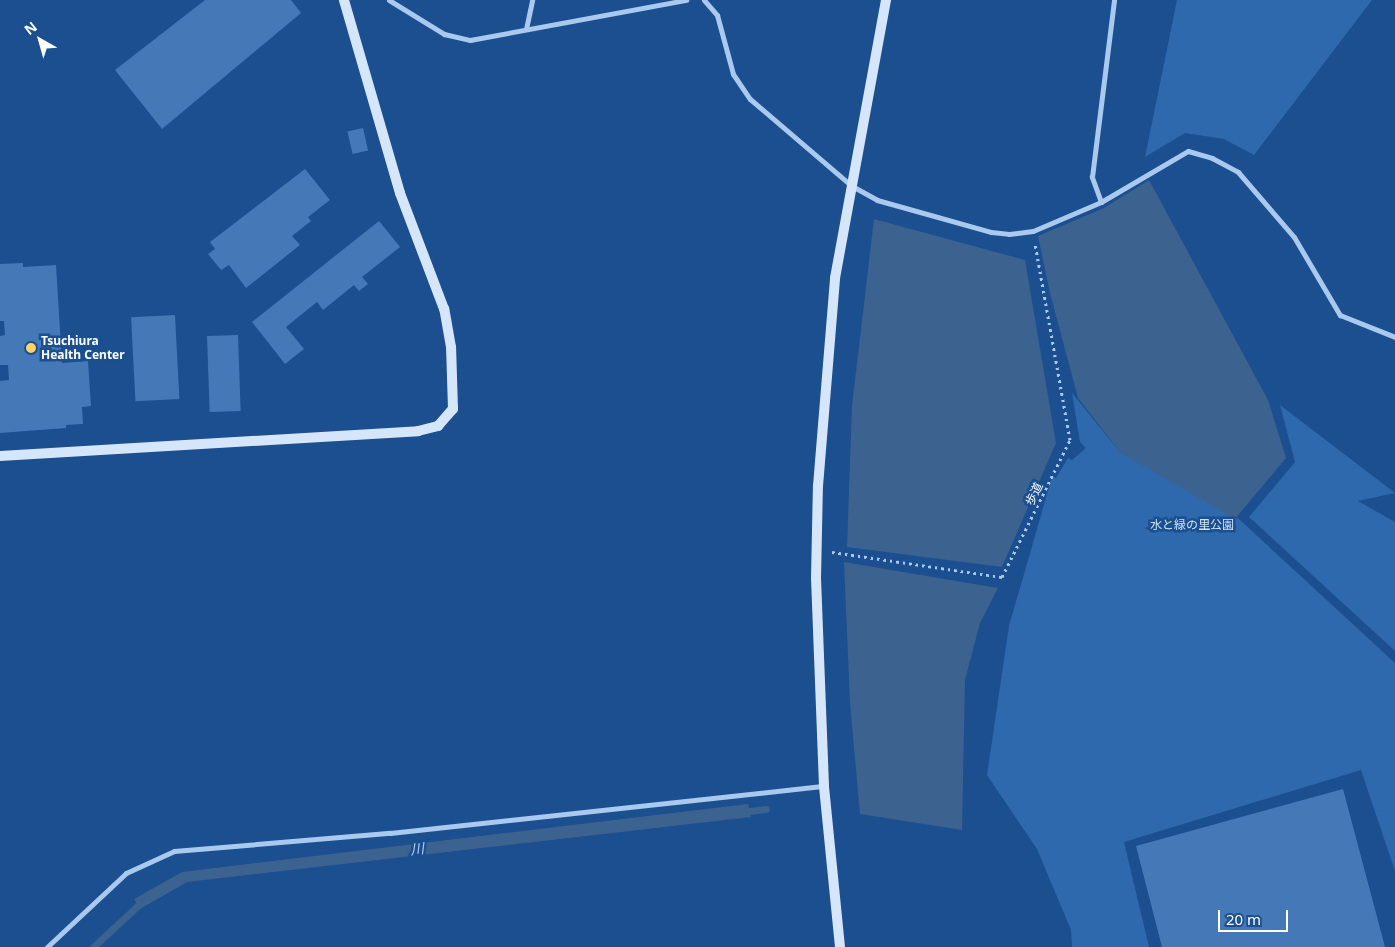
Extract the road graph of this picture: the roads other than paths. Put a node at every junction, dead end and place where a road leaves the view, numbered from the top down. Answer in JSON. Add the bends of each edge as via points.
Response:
{"nodes":[{"id":1,"x":344,"y":0,"type":"edge"},
{"id":2,"x":390,"y":0,"type":"edge"},
{"id":3,"x":532,"y":0,"type":"edge"},
{"id":4,"x":686,"y":0,"type":"edge"},
{"id":5,"x":704,"y":0,"type":"edge"},
{"id":6,"x":886,"y":0,"type":"edge"},
{"id":7,"x":1114,"y":0,"type":"edge"},
{"id":8,"x":526,"y":29,"type":"junction"},
{"id":9,"x":852,"y":186,"type":"junction"},
{"id":10,"x":1101,"y":202,"type":"junction"},
{"id":11,"x":1395,"y":337,"type":"edge"},
{"id":12,"x":0,"y":456,"type":"edge"},
{"id":13,"x":824,"y":786,"type":"junction"},
{"id":14,"x":47,"y":947,"type":"edge"},
{"id":15,"x":840,"y":947,"type":"edge"}],
"edges":[{"from":1,"to":12,"type":"street","via":[[400,193],[444,309],[451,347],[453,409],[438,426],[418,431]]},
{"from":2,"to":8,"type":"street","via":[[444,34],[470,40]]},
{"from":3,"to":8,"type":"street"},
{"from":4,"to":8,"type":"street"},
{"from":5,"to":9,"type":"street","via":[[717,15],[733,74],[750,99]]},
{"from":6,"to":9,"type":"street"},
{"from":7,"to":10,"type":"street","via":[[1092,177]]},
{"from":9,"to":10,"type":"street","via":[[876,200],[991,232],[1009,234],[1033,231]]},
{"from":9,"to":13,"type":"street","via":[[834,288],[820,458],[817,550]]},
{"from":10,"to":11,"type":"street","via":[[1188,151],[1212,158],[1238,172],[1294,237],[1340,314]]},
{"from":13,"to":14,"type":"street","via":[[390,832],[174,851],[126,874]]},
{"from":13,"to":15,"type":"street"}]}
